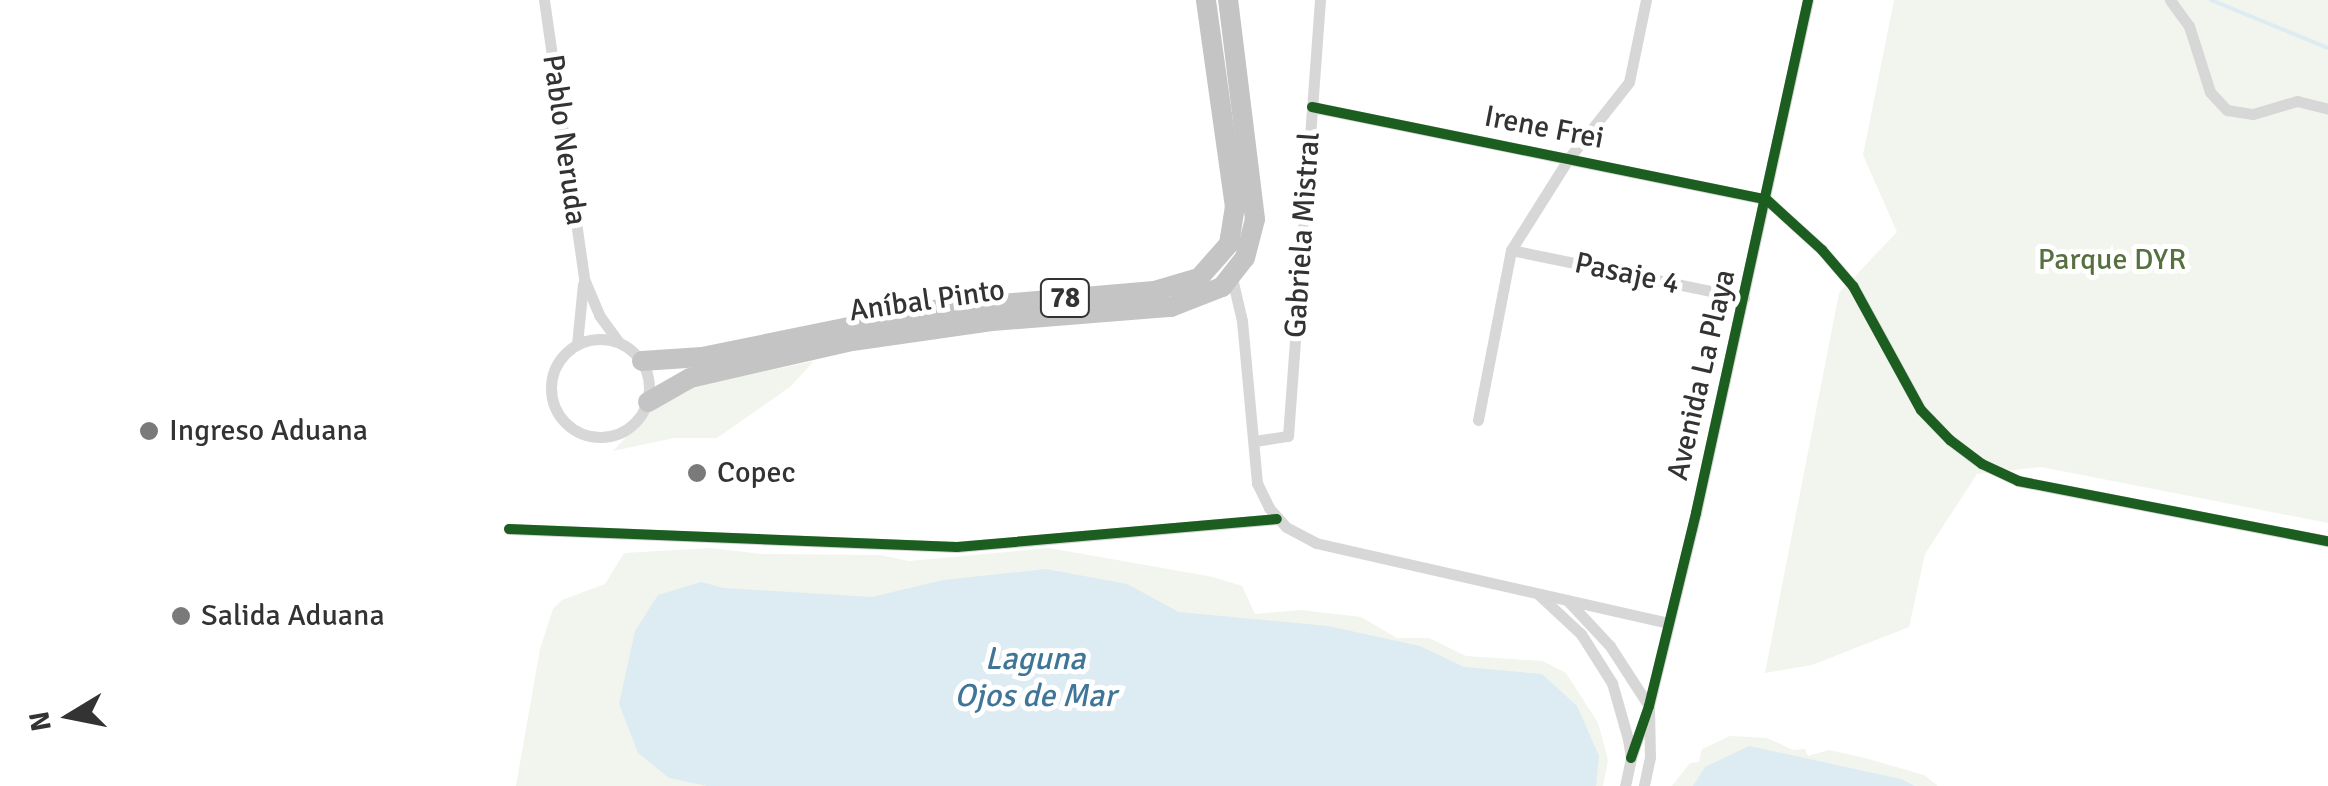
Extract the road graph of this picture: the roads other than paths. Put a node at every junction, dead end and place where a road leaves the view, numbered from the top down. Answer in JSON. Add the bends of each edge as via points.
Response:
{"nodes":[{"id":1,"x":544,"y":0,"type":"edge"},
{"id":2,"x":1206,"y":0,"type":"edge"},
{"id":3,"x":1228,"y":0,"type":"edge"},
{"id":4,"x":1320,"y":0,"type":"edge"},
{"id":5,"x":1646,"y":0,"type":"edge"},
{"id":6,"x":1808,"y":0,"type":"edge"},
{"id":7,"x":2170,"y":0,"type":"edge"},
{"id":8,"x":1312,"y":107,"type":"junction"},
{"id":9,"x":2328,"y":109,"type":"edge"},
{"id":10,"x":1569,"y":158,"type":"junction"},
{"id":11,"x":1766,"y":199,"type":"junction"},
{"id":12,"x":1511,"y":250,"type":"junction"},
{"id":13,"x":1223,"y":254,"type":"junction"},
{"id":14,"x":1232,"y":278,"type":"junction"},
{"id":15,"x":584,"y":279,"type":"junction"},
{"id":16,"x":1744,"y":298,"type":"junction"},
{"id":17,"x":618,"y":341,"type":"junction"},
{"id":18,"x":577,"y":344,"type":"junction"},
{"id":19,"x":642,"y":361,"type":"junction"},
{"id":20,"x":648,"y":402,"type":"junction"},
{"id":21,"x":1478,"y":420,"type":"dead end"},
{"id":22,"x":1255,"y":441,"type":"junction"},
{"id":23,"x":1277,"y":519,"type":"junction"},
{"id":24,"x":509,"y":530,"type":"dead end"},
{"id":25,"x":2328,"y":541,"type":"edge"},
{"id":26,"x":1534,"y":592,"type":"junction"},
{"id":27,"x":1566,"y":599,"type":"junction"},
{"id":28,"x":1668,"y":623,"type":"junction"},
{"id":29,"x":1649,"y":706,"type":"junction"},
{"id":30,"x":1631,"y":758,"type":"junction"},
{"id":31,"x":1625,"y":786,"type":"edge"},
{"id":32,"x":1644,"y":786,"type":"edge"}],
"edges":[{"from":1,"to":15,"type":"street","name":"Pablo Neruda"},
{"from":2,"to":13,"type":"highway","via":[[1235,208]]},
{"from":3,"to":14,"type":"highway","via":[[1255,220]]},
{"from":4,"to":8,"type":"street","name":"Gabriela Mistral"},
{"from":5,"to":10,"type":"street","via":[[1629,82]]},
{"from":6,"to":11,"type":"street","name":"Avenida La Playa"},
{"from":7,"to":9,"type":"street","via":[[2189,26],[2210,92],[2227,110],[2254,114],[2297,101]]},
{"from":8,"to":10,"type":"street","name":"Irene Frei"},
{"from":8,"to":22,"type":"street","name":"Gabriela Mistral","via":[[1288,436]]},
{"from":10,"to":11,"type":"street","name":"Irene Frei"},
{"from":10,"to":12,"type":"street"},
{"from":11,"to":16,"type":"street","name":"Avenida La Playa"},
{"from":11,"to":25,"type":"street","via":[[1852,286],[1921,410],[1982,464],[2018,481]]},
{"from":12,"to":16,"type":"street","name":"Pasaje 4"},
{"from":12,"to":21,"type":"street"},
{"from":13,"to":14,"type":"highway"},
{"from":13,"to":19,"type":"highway","name":"Aníbal Pinto","number":"78","via":[[1199,278],[1168,288],[932,310],[702,357]]},
{"from":14,"to":20,"type":"highway","name":"Aníbal Pinto","number":"78","via":[[1172,307],[951,326],[834,345],[690,378]]},
{"from":14,"to":22,"type":"street"},
{"from":15,"to":17,"type":"street","name":"Pablo Neruda"},
{"from":15,"to":18,"type":"street","name":"Pablo Neruda"},
{"from":16,"to":28,"type":"street","name":"Avenida La Playa"},
{"from":17,"to":18,"type":"street"},
{"from":17,"to":19,"type":"street"},
{"from":18,"to":20,"type":"street","via":[[560,358],[552,378],[556,408],[568,425],[586,435],[615,435],[632,426]]},
{"from":19,"to":20,"type":"street","via":[[650,381]]},
{"from":22,"to":23,"type":"street","via":[[1257,482]]},
{"from":23,"to":24,"type":"street","via":[[957,547]]},
{"from":23,"to":26,"type":"street","via":[[1316,543]]},
{"from":26,"to":27,"type":"street"},
{"from":26,"to":30,"type":"street","via":[[1568,620],[1603,666],[1619,701]]},
{"from":27,"to":28,"type":"street"},
{"from":27,"to":29,"type":"street","via":[[1610,646]]},
{"from":28,"to":29,"type":"street","name":"Avenida La Playa"},
{"from":29,"to":30,"type":"street","name":"Avenida La Playa"},
{"from":29,"to":32,"type":"street"},
{"from":30,"to":31,"type":"street","name":"Avenida La Playa"}]}
